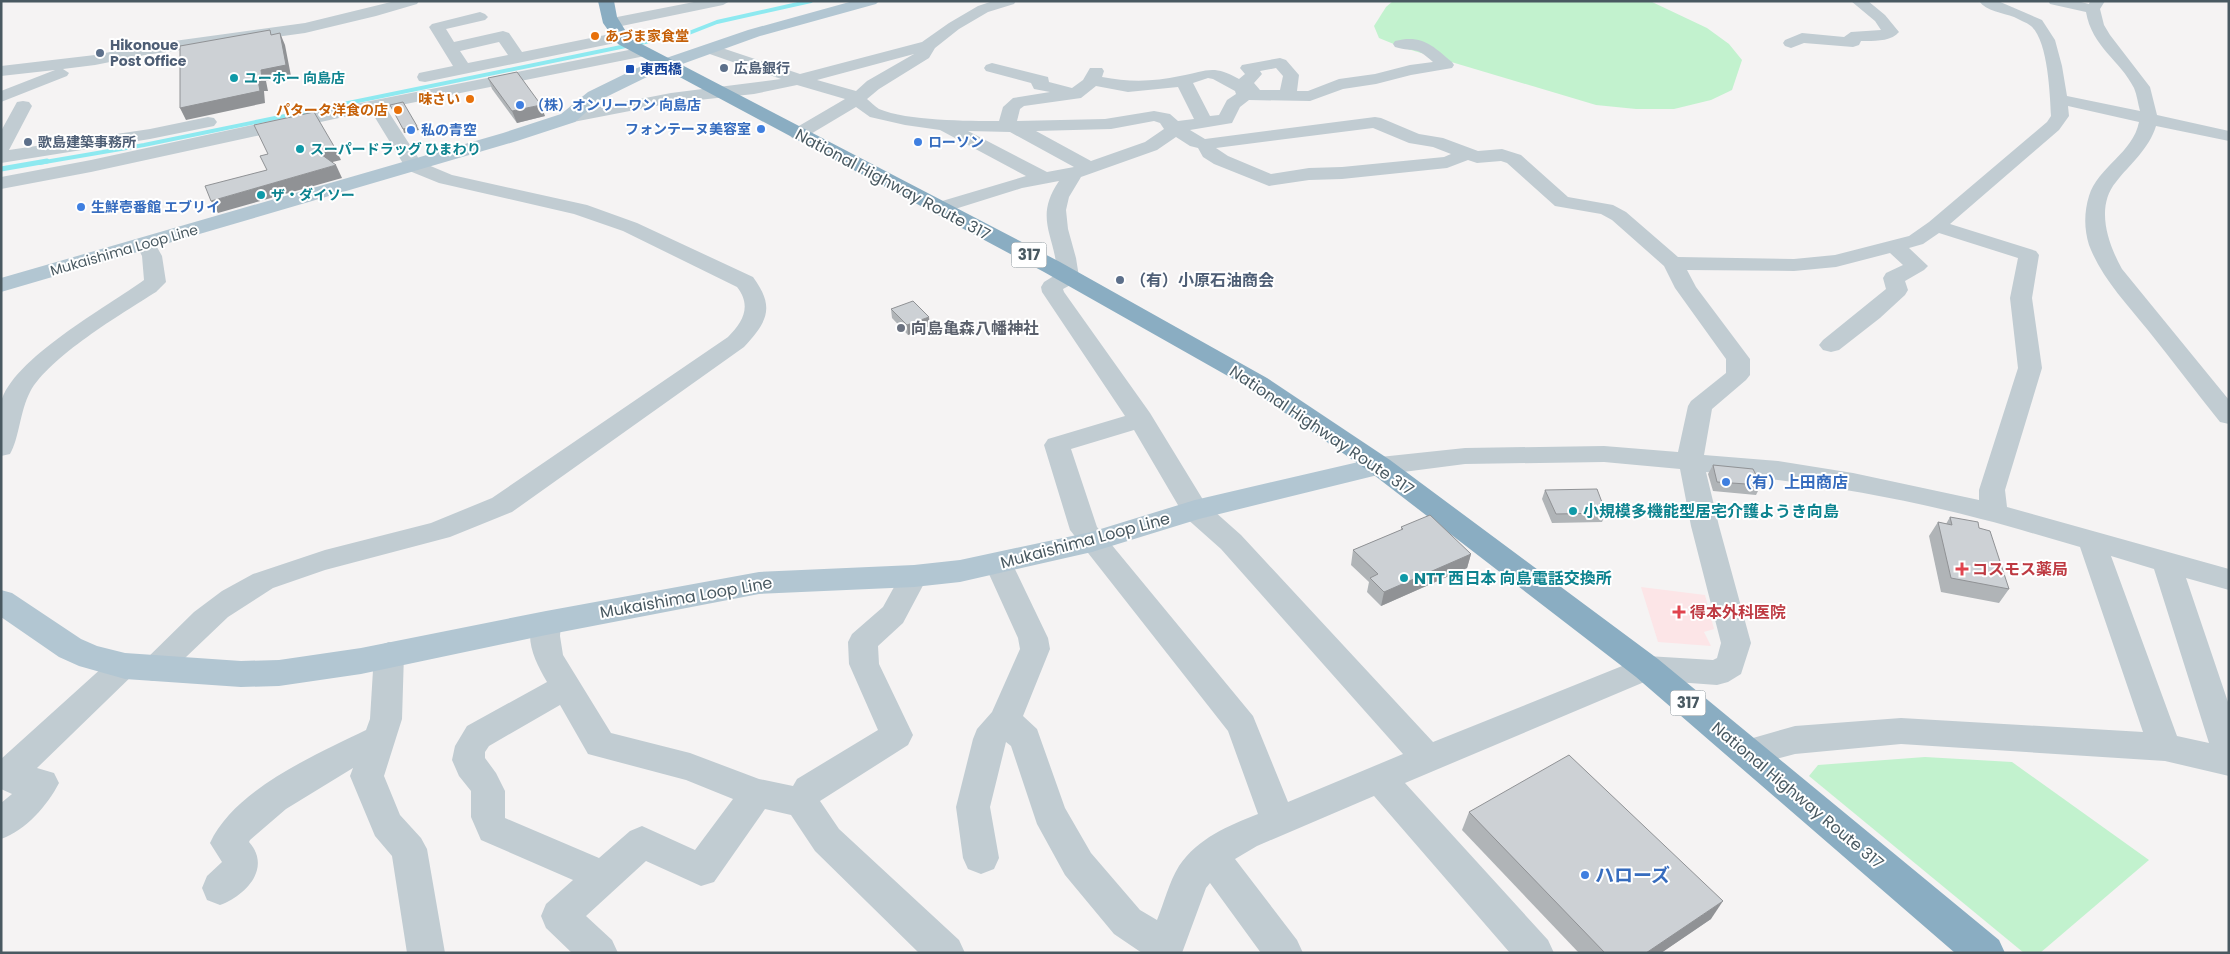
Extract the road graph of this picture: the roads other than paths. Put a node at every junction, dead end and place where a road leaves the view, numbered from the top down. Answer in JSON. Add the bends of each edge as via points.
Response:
{"nodes":[{"id":1,"x":412,"y":1,"type":"edge"},
{"id":2,"x":606,"y":1,"type":"edge"},
{"id":3,"x":721,"y":1,"type":"edge"},
{"id":4,"x":871,"y":1,"type":"edge"},
{"id":5,"x":1009,"y":1,"type":"edge"},
{"id":6,"x":1858,"y":1,"type":"edge"},
{"id":7,"x":1986,"y":1,"type":"edge"},
{"id":8,"x":2055,"y":1,"type":"edge"},
{"id":9,"x":2096,"y":5,"type":"edge"},
{"id":10,"x":679,"y":6,"type":"edge"},
{"id":11,"x":480,"y":18,"type":"dead end"},
{"id":12,"x":628,"y":41,"type":"junction"},
{"id":13,"x":1791,"y":43,"type":"dead end"},
{"id":14,"x":1401,"y":44,"type":"dead end"},
{"id":15,"x":928,"y":45,"type":"junction"},
{"id":16,"x":450,"y":48,"type":"junction"},
{"id":17,"x":710,"y":49,"type":"junction"},
{"id":18,"x":518,"y":58,"type":"junction"},
{"id":19,"x":95,"y":60,"type":"junction"},
{"id":20,"x":666,"y":64,"type":"junction"},
{"id":21,"x":992,"y":68,"type":"dead end"},
{"id":22,"x":463,"y":69,"type":"junction"},
{"id":23,"x":1,"y":71,"type":"edge"},
{"id":24,"x":795,"y":80,"type":"junction"},
{"id":25,"x":408,"y":81,"type":"dead end"},
{"id":26,"x":1183,"y":81,"type":"junction"},
{"id":27,"x":1123,"y":82,"type":"junction"},
{"id":28,"x":720,"y":92,"type":"junction"},
{"id":29,"x":1075,"y":94,"type":"junction"},
{"id":30,"x":1250,"y":95,"type":"junction"},
{"id":31,"x":1288,"y":96,"type":"junction"},
{"id":32,"x":1,"y":97,"type":"edge"},
{"id":33,"x":857,"y":99,"type":"junction"},
{"id":34,"x":2058,"y":100,"type":"junction"},
{"id":35,"x":376,"y":105,"type":"junction"},
{"id":36,"x":1,"y":109,"type":"edge"},
{"id":37,"x":568,"y":118,"type":"junction"},
{"id":38,"x":2149,"y":118,"type":"junction"},
{"id":39,"x":222,"y":119,"type":"dead end"},
{"id":40,"x":1165,"y":121,"type":"junction"},
{"id":41,"x":941,"y":125,"type":"junction"},
{"id":42,"x":1010,"y":127,"type":"junction"},
{"id":43,"x":1205,"y":133,"type":"junction"},
{"id":44,"x":798,"y":134,"type":"junction"},
{"id":45,"x":2229,"y":136,"type":"edge"},
{"id":46,"x":1,"y":149,"type":"edge"},
{"id":47,"x":1467,"y":154,"type":"junction"},
{"id":48,"x":1,"y":157,"type":"edge"},
{"id":49,"x":414,"y":166,"type":"junction"},
{"id":50,"x":1082,"y":170,"type":"junction"},
{"id":51,"x":1046,"y":179,"type":"junction"},
{"id":52,"x":1,"y":183,"type":"edge"},
{"id":53,"x":939,"y":208,"type":"junction"},
{"id":54,"x":1936,"y":226,"type":"junction"},
{"id":55,"x":146,"y":244,"type":"junction"},
{"id":56,"x":1894,"y":246,"type":"junction"},
{"id":57,"x":1674,"y":263,"type":"junction"},
{"id":58,"x":1068,"y":276,"type":"junction"},
{"id":59,"x":1,"y":285,"type":"edge"},
{"id":60,"x":1831,"y":345,"type":"dead end"},
{"id":61,"x":2229,"y":416,"type":"edge"},
{"id":62,"x":1141,"y":419,"type":"junction"},
{"id":63,"x":1,"y":448,"type":"edge"},
{"id":64,"x":1691,"y":462,"type":"junction"},
{"id":65,"x":1380,"y":466,"type":"junction"},
{"id":66,"x":1194,"y":510,"type":"junction"},
{"id":67,"x":1994,"y":514,"type":"junction"},
{"id":68,"x":1092,"y":542,"type":"junction"},
{"id":69,"x":2092,"y":542,"type":"junction"},
{"id":70,"x":2166,"y":562,"type":"junction"},
{"id":71,"x":998,"y":563,"type":"junction"},
{"id":72,"x":914,"y":576,"type":"junction"},
{"id":73,"x":2229,"y":580,"type":"edge"},
{"id":74,"x":1,"y":601,"type":"edge"},
{"id":75,"x":546,"y":623,"type":"junction"},
{"id":76,"x":389,"y":654,"type":"junction"},
{"id":77,"x":139,"y":668,"type":"junction"},
{"id":78,"x":1647,"y":668,"type":"junction"},
{"id":79,"x":566,"y":686,"type":"junction"},
{"id":80,"x":1005,"y":720,"type":"junction"},
{"id":81,"x":379,"y":739,"type":"junction"},
{"id":82,"x":2165,"y":747,"type":"junction"},
{"id":83,"x":2229,"y":754,"type":"edge"},
{"id":84,"x":1756,"y":758,"type":"junction"},
{"id":85,"x":1428,"y":759,"type":"junction"},
{"id":86,"x":2229,"y":762,"type":"edge"},
{"id":87,"x":5,"y":774,"type":"edge"},
{"id":88,"x":1380,"y":779,"type":"junction"},
{"id":89,"x":757,"y":793,"type":"junction"},
{"id":90,"x":802,"y":803,"type":"junction"},
{"id":91,"x":1278,"y":821,"type":"junction"},
{"id":92,"x":1,"y":824,"type":"edge"},
{"id":93,"x":1210,"y":854,"type":"junction"},
{"id":94,"x":981,"y":858,"type":"dead end"},
{"id":95,"x":602,"y":876,"type":"junction"},
{"id":96,"x":220,"y":888,"type":"dead end"},
{"id":97,"x":1164,"y":949,"type":"edge"},
{"id":98,"x":426,"y":953,"type":"edge"},
{"id":99,"x":600,"y":953,"type":"edge"},
{"id":100,"x":946,"y":953,"type":"edge"},
{"id":101,"x":1284,"y":953,"type":"edge"},
{"id":102,"x":1535,"y":953,"type":"edge"},
{"id":103,"x":1985,"y":953,"type":"edge"}],
"edges":[{"from":1,"to":19,"type":"street","via":[[371,14],[305,28]]},
{"from":2,"to":12,"type":"highway","via":[[606,7]]},
{"from":3,"to":10,"type":"street"},
{"from":4,"to":17,"type":"main road","name":"Mukaishima Loop Line","via":[[754,32]]},
{"from":5,"to":15,"type":"street","via":[[983,9]]},
{"from":6,"to":13,"type":"street","via":[[1880,18],[1891,32],[1851,38],[1853,42],[1802,38]]},
{"from":7,"to":34,"type":"street","via":[[2036,22],[2044,30],[2054,67]]},
{"from":8,"to":9,"type":"street"},
{"from":9,"to":38,"type":"street","via":[[2096,25],[2142,87]]},
{"from":10,"to":12,"type":"street"},
{"from":11,"to":16,"type":"street","via":[[437,27]]},
{"from":12,"to":18,"type":"street"},
{"from":12,"to":20,"type":"highway","name":"National Highway Route 317","number":"317"},
{"from":12,"to":35,"type":"street"},
{"from":14,"to":31,"type":"street","via":[[1423,45],[1446,65],[1339,84],[1310,96]]},
{"from":15,"to":24,"type":"street"},
{"from":15,"to":33,"type":"street","via":[[923,55],[873,85]]},
{"from":16,"to":18,"type":"street","via":[[502,36]]},
{"from":16,"to":22,"type":"street"},
{"from":17,"to":20,"type":"main road","name":"Mukaishima Loop Line"},
{"from":17,"to":24,"type":"street"},
{"from":18,"to":22,"type":"street"},
{"from":19,"to":23,"type":"street"},
{"from":19,"to":32,"type":"street"},
{"from":20,"to":28,"type":"highway","name":"National Highway Route 317","number":"317"},
{"from":20,"to":37,"type":"main road","name":"Mukaishima Loop Line","via":[[612,85]]},
{"from":21,"to":29,"type":"street","via":[[1042,81],[1040,85]]},
{"from":22,"to":25,"type":"street"},
{"from":24,"to":28,"type":"street"},
{"from":24,"to":33,"type":"street"},
{"from":26,"to":27,"type":"street"},
{"from":26,"to":30,"type":"street","via":[[1208,72],[1222,76]]},
{"from":26,"to":43,"type":"street"},
{"from":27,"to":29,"type":"street","via":[[1094,76]]},
{"from":27,"to":40,"type":"street"},
{"from":28,"to":37,"type":"street"},
{"from":28,"to":44,"type":"highway","name":"National Highway Route 317","number":"317"},
{"from":29,"to":42,"type":"street","via":[[1019,102],[1012,108]]},
{"from":30,"to":31,"type":"street"},
{"from":30,"to":31,"type":"street","via":[[1245,83],[1254,74],[1248,68],[1280,63],[1291,75]]},
{"from":30,"to":43,"type":"street","via":[[1233,104],[1226,119]]},
{"from":33,"to":41,"type":"street","via":[[866,110],[881,115]]},
{"from":33,"to":44,"type":"street"},
{"from":34,"to":38,"type":"street"},
{"from":34,"to":54,"type":"street","via":[[2060,116],[2053,126]]},
{"from":35,"to":49,"type":"street"},
{"from":35,"to":52,"type":"street"},
{"from":36,"to":46,"type":"street","via":[[23,106]]},
{"from":37,"to":49,"type":"main road","name":"Mukaishima Loop Line"},
{"from":38,"to":45,"type":"street"},
{"from":38,"to":61,"type":"street","via":[[2147,131],[2138,146],[2104,184],[2096,210],[2096,232],[2104,256],[2125,287]]},
{"from":39,"to":48,"type":"street","via":[[150,134]]},
{"from":40,"to":42,"type":"street"},
{"from":40,"to":43,"type":"street","via":[[1196,142]]},
{"from":40,"to":50,"type":"street","via":[[1172,131],[1151,146]]},
{"from":41,"to":42,"type":"street"},
{"from":41,"to":51,"type":"street"},
{"from":42,"to":50,"type":"street"},
{"from":43,"to":47,"type":"street","via":[[1375,122],[1415,139],[1437,142]]},
{"from":43,"to":47,"type":"street","via":[[1210,153],[1269,180],[1447,162]]},
{"from":44,"to":53,"type":"highway","name":"National Highway Route 317","number":"317"},
{"from":47,"to":57,"type":"street","via":[[1502,155],[1514,159],[1562,202],[1606,209],[1619,216]]},
{"from":49,"to":55,"type":"main road","name":"Mukaishima Loop Line"},
{"from":49,"to":77,"type":"street","via":[[446,178],[580,209],[630,227],[744,282],[754,292],[758,304],[756,316],[736,342],[502,504],[472,519],[431,533],[310,564],[262,581],[230,600]]},
{"from":50,"to":51,"type":"street"},
{"from":50,"to":58,"type":"street","via":[[1059,199],[1056,213]]},
{"from":51,"to":53,"type":"street","via":[[1004,187]]},
{"from":53,"to":58,"type":"highway","name":"National Highway Route 317","number":"317"},
{"from":54,"to":56,"type":"street","via":[[1916,240]]},
{"from":54,"to":67,"type":"street","via":[[2028,256],[2021,298],[2030,368],[1992,490]]},
{"from":55,"to":59,"type":"main road","name":"Mukaishima Loop Line"},
{"from":55,"to":63,"type":"street","via":[[152,256],[155,282],[38,367],[15,399]]},
{"from":56,"to":57,"type":"street","via":[[1836,261]]},
{"from":56,"to":60,"type":"street","via":[[1917,266],[1894,278],[1897,290]]},
{"from":57,"to":64,"type":"street","via":[[1686,288],[1738,359],[1738,376],[1700,406],[1691,446]]},
{"from":58,"to":62,"type":"street","via":[[1052,287],[1053,292]]},
{"from":58,"to":65,"type":"highway","name":"National Highway Route 317","number":"317","via":[[1258,383]]},
{"from":62,"to":66,"type":"street"},
{"from":62,"to":68,"type":"street","via":[[1057,445],[1084,530]]},
{"from":64,"to":65,"type":"street","via":[[1604,454],[1519,454],[1465,456]]},
{"from":64,"to":67,"type":"street","via":[[1778,470],[1853,482]]},
{"from":64,"to":78,"type":"street","via":[[1704,526],[1736,643],[1730,665],[1717,673]]},
{"from":65,"to":66,"type":"main road","name":"Mukaishima Loop Line"},
{"from":65,"to":78,"type":"highway","name":"National Highway Route 317","number":"317"},
{"from":66,"to":68,"type":"main road","name":"Mukaishima Loop Line"},
{"from":66,"to":85,"type":"street","via":[[1231,542]]},
{"from":67,"to":69,"type":"street"},
{"from":68,"to":71,"type":"main road","name":"Mukaishima Loop Line"},
{"from":68,"to":91,"type":"street","via":[[1242,725]]},
{"from":69,"to":70,"type":"street"},
{"from":69,"to":82,"type":"street"},
{"from":70,"to":73,"type":"street"},
{"from":70,"to":83,"type":"street"},
{"from":71,"to":72,"type":"main road","name":"Mukaishima Loop Line"},
{"from":71,"to":80,"type":"street","via":[[1033,638],[1035,649]]},
{"from":72,"to":75,"type":"main road","name":"Mukaishima Loop Line","via":[[759,583]]},
{"from":72,"to":90,"type":"street","via":[[893,615],[863,642],[864,664],[897,735],[809,789]]},
{"from":74,"to":77,"type":"main road","name":"Mukaishima Loop Line","via":[[70,648],[90,657]]},
{"from":75,"to":76,"type":"main road","name":"Mukaishima Loop Line"},
{"from":75,"to":79,"type":"street","via":[[544,636],[548,657]]},
{"from":76,"to":77,"type":"main road","name":"Mukaishima Loop Line","via":[[332,666],[278,672],[241,674]]},
{"from":76,"to":81,"type":"street","via":[[386,719]]},
{"from":77,"to":87,"type":"street"},
{"from":78,"to":84,"type":"highway","name":"National Highway Route 317","number":"317"},
{"from":78,"to":85,"type":"street"},
{"from":79,"to":89,"type":"street","via":[[600,744],[690,767]]},
{"from":79,"to":95,"type":"street","via":[[478,736],[469,746],[468,762],[489,791],[487,819],[493,829]]},
{"from":80,"to":94,"type":"street","via":[[989,739],[973,807]]},
{"from":80,"to":97,"type":"street","via":[[1025,740],[1050,813],[1078,864],[1127,922]]},
{"from":81,"to":96,"type":"street","via":[[276,798],[233,832],[228,843],[241,858],[240,869]]},
{"from":81,"to":98,"type":"street","via":[[367,776],[387,825],[409,849]]},
{"from":82,"to":84,"type":"street","via":[[1901,731],[1795,740],[1765,748]]},
{"from":82,"to":86,"type":"street"},
{"from":84,"to":103,"type":"highway","name":"National Highway Route 317","number":"317"},
{"from":85,"to":88,"type":"street"},
{"from":87,"to":92,"type":"street","via":[[16,780],[42,783],[32,797]]},
{"from":88,"to":91,"type":"street"},
{"from":88,"to":102,"type":"street"},
{"from":89,"to":90,"type":"street"},
{"from":89,"to":95,"type":"street","via":[[701,870],[642,842]]},
{"from":90,"to":100,"type":"street","via":[[827,840]]},
{"from":91,"to":93,"type":"street"},
{"from":93,"to":97,"type":"street","via":[[1191,879]]},
{"from":93,"to":101,"type":"street"},
{"from":95,"to":99,"type":"street","via":[[559,916]]}]}
